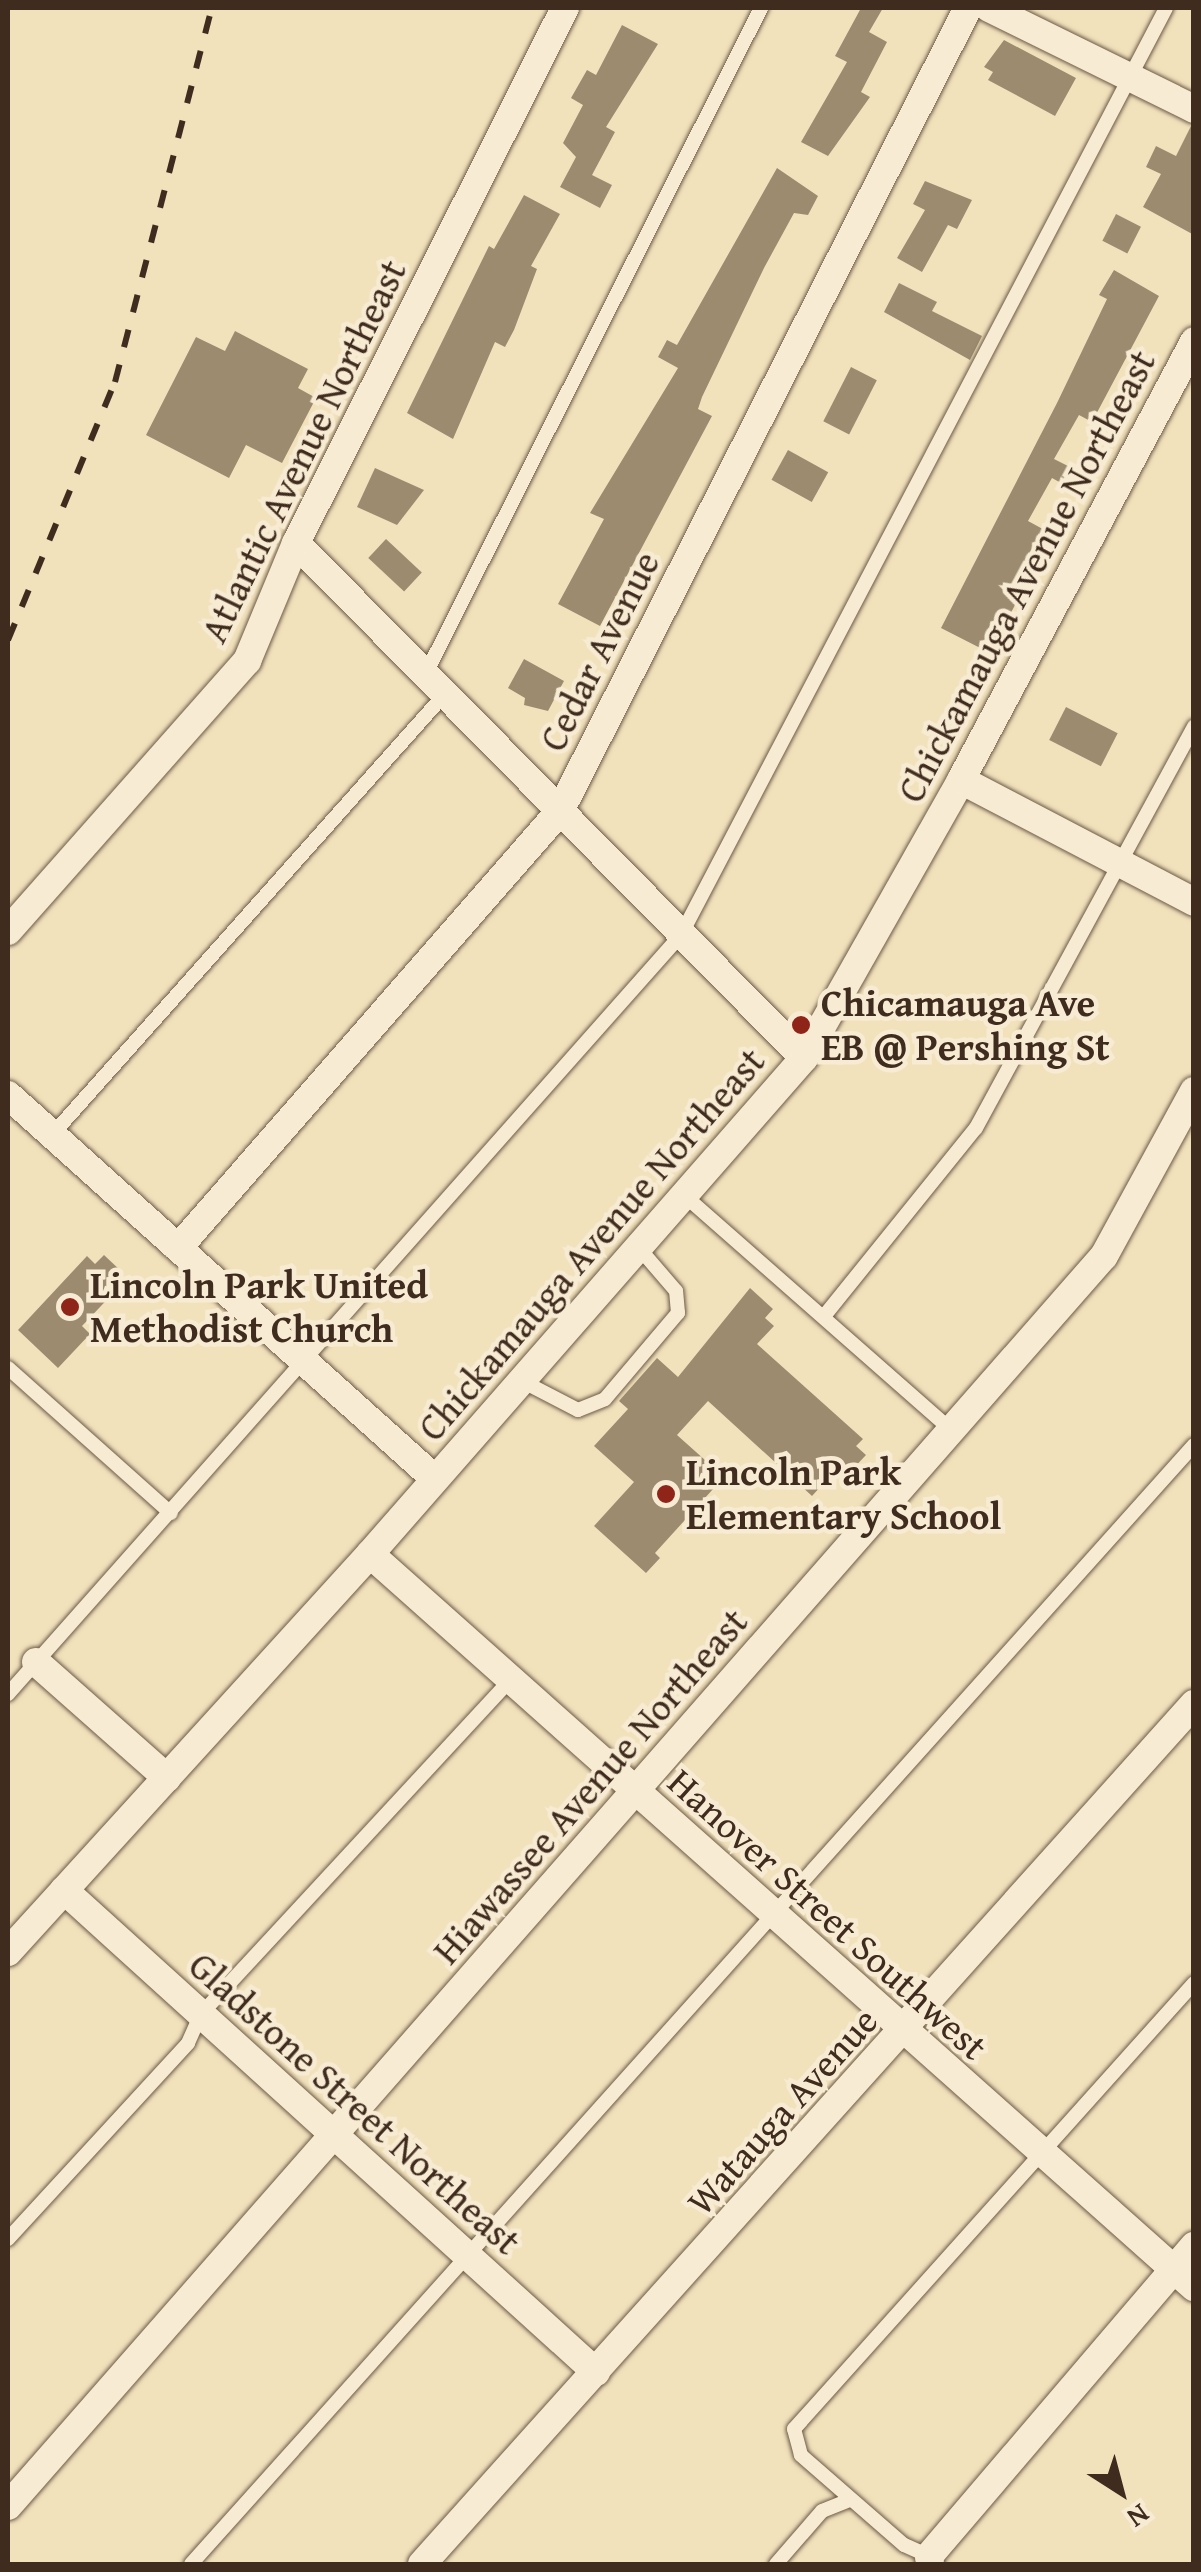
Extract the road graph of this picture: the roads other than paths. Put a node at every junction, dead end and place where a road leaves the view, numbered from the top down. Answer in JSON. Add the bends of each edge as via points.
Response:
{"nodes":[{"id":1,"x":565,"y":8,"type":"edge"},
{"id":2,"x":761,"y":8,"type":"edge"},
{"id":3,"x":968,"y":8,"type":"edge"},
{"id":4,"x":990,"y":8,"type":"edge"},
{"id":5,"x":1166,"y":8,"type":"edge"},
{"id":6,"x":1130,"y":77,"type":"junction"},
{"id":7,"x":1194,"y":109,"type":"edge"},
{"id":8,"x":1194,"y":340,"type":"edge"},
{"id":9,"x":296,"y":543,"type":"junction"},
{"id":10,"x":435,"y":685,"type":"junction"},
{"id":11,"x":1194,"y":726,"type":"edge"},
{"id":12,"x":962,"y":780,"type":"junction"},
{"id":13,"x":560,"y":810,"type":"junction"},
{"id":14,"x":1122,"y":864,"type":"junction"},
{"id":15,"x":1194,"y":902,"type":"edge"},
{"id":16,"x":8,"y":931,"type":"edge"},
{"id":17,"x":681,"y":936,"type":"junction"},
{"id":18,"x":804,"y":1058,"type":"junction"},
{"id":19,"x":1194,"y":1091,"type":"edge"},
{"id":20,"x":8,"y":1095,"type":"edge"},
{"id":21,"x":51,"y":1136,"type":"junction"},
{"id":22,"x":686,"y":1196,"type":"junction"},
{"id":23,"x":178,"y":1248,"type":"junction"},
{"id":24,"x":639,"y":1248,"type":"junction"},
{"id":25,"x":824,"y":1315,"type":"junction"},
{"id":26,"x":305,"y":1362,"type":"junction"},
{"id":27,"x":8,"y":1368,"type":"edge"},
{"id":28,"x":522,"y":1381,"type":"junction"},
{"id":29,"x":951,"y":1430,"type":"junction"},
{"id":30,"x":1194,"y":1445,"type":"edge"},
{"id":31,"x":435,"y":1479,"type":"junction"},
{"id":32,"x":171,"y":1512,"type":"junction"},
{"id":33,"x":370,"y":1554,"type":"junction"},
{"id":34,"x":36,"y":1662,"type":"junction"},
{"id":35,"x":512,"y":1677,"type":"junction"},
{"id":36,"x":8,"y":1694,"type":"edge"},
{"id":37,"x":1194,"y":1704,"type":"edge"},
{"id":38,"x":167,"y":1778,"type":"junction"},
{"id":39,"x":635,"y":1792,"type":"junction"},
{"id":40,"x":64,"y":1890,"type":"junction"},
{"id":41,"x":773,"y":1913,"type":"junction"},
{"id":42,"x":8,"y":1952,"type":"edge"},
{"id":43,"x":1194,"y":1983,"type":"edge"},
{"id":44,"x":201,"y":2014,"type":"junction"},
{"id":45,"x":904,"y":2032,"type":"junction"},
{"id":46,"x":334,"y":2134,"type":"junction"},
{"id":47,"x":1038,"y":2152,"type":"junction"},
{"id":48,"x":8,"y":2239,"type":"edge"},
{"id":49,"x":1194,"y":2246,"type":"edge"},
{"id":50,"x":471,"y":2258,"type":"junction"},
{"id":51,"x":1183,"y":2278,"type":"edge"},
{"id":52,"x":596,"y":2372,"type":"junction"},
{"id":53,"x":851,"y":2500,"type":"junction"},
{"id":54,"x":8,"y":2506,"type":"edge"},
{"id":55,"x":929,"y":2560,"type":"edge"},
{"id":56,"x":191,"y":2564,"type":"edge"},
{"id":57,"x":422,"y":2564,"type":"edge"},
{"id":58,"x":776,"y":2564,"type":"edge"}],
"edges":[{"from":1,"to":9,"type":"street","name":"Atlantic Avenue Northeast"},
{"from":2,"to":10,"type":"lane"},
{"from":3,"to":13,"type":"street","name":"Cedar Avenue"},
{"from":4,"to":6,"type":"street"},
{"from":5,"to":6,"type":"lane"},
{"from":6,"to":7,"type":"street"},
{"from":6,"to":17,"type":"lane"},
{"from":8,"to":12,"type":"street","name":"Chickamauga Avenue Northeast"},
{"from":9,"to":10,"type":"street"},
{"from":9,"to":16,"type":"street","name":"Atlantic Avenue Northeast","via":[[247,662]]},
{"from":10,"to":13,"type":"street"},
{"from":10,"to":21,"type":"lane"},
{"from":11,"to":14,"type":"lane"},
{"from":12,"to":14,"type":"street"},
{"from":12,"to":18,"type":"street","name":"Chickamauga Avenue Northeast"},
{"from":13,"to":17,"type":"street"},
{"from":13,"to":23,"type":"street","name":"Cedar Avenue"},
{"from":14,"to":15,"type":"street"},
{"from":14,"to":25,"type":"lane","via":[[976,1128]]},
{"from":17,"to":18,"type":"street"},
{"from":17,"to":26,"type":"lane"},
{"from":18,"to":22,"type":"street","name":"Chickamauga Avenue Northeast"},
{"from":19,"to":29,"type":"street","name":"Hiawassee Avenue Northeast","via":[[1104,1256]]},
{"from":20,"to":21,"type":"street"},
{"from":21,"to":23,"type":"street"},
{"from":22,"to":24,"type":"street","name":"Chickamauga Avenue Northeast"},
{"from":22,"to":25,"type":"lane"},
{"from":23,"to":26,"type":"street"},
{"from":24,"to":28,"type":"street","name":"Chickamauga Avenue Northeast"},
{"from":24,"to":28,"type":"lane","via":[[676,1290],[678,1312],[605,1399],[578,1410]]},
{"from":25,"to":29,"type":"lane"},
{"from":26,"to":31,"type":"street"},
{"from":26,"to":32,"type":"lane"},
{"from":27,"to":32,"type":"lane"},
{"from":28,"to":31,"type":"street","name":"Chickamauga Avenue Northeast"},
{"from":29,"to":39,"type":"street","name":"Hiawassee Avenue Northeast"},
{"from":30,"to":41,"type":"lane"},
{"from":31,"to":33,"type":"street","name":"Chickamauga Avenue Northeast"},
{"from":32,"to":34,"type":"lane"},
{"from":33,"to":35,"type":"street","name":"Hanover Street Southwest"},
{"from":33,"to":38,"type":"street","name":"Chickamauga Avenue Northeast"},
{"from":34,"to":36,"type":"lane"},
{"from":34,"to":38,"type":"street"},
{"from":35,"to":39,"type":"street","name":"Hanover Street Southwest"},
{"from":35,"to":44,"type":"lane"},
{"from":37,"to":45,"type":"street","name":"Watauga Avenue"},
{"from":38,"to":40,"type":"street","name":"Chickamauga Avenue Northeast"},
{"from":39,"to":41,"type":"street","name":"Hanover Street Southwest"},
{"from":39,"to":46,"type":"street","name":"Hiawassee Avenue Northeast"},
{"from":40,"to":42,"type":"street","name":"Chickamauga Avenue Northeast"},
{"from":40,"to":44,"type":"street","name":"Gladstone Street Northeast"},
{"from":41,"to":45,"type":"street","name":"Hanover Street Southwest"},
{"from":41,"to":50,"type":"lane"},
{"from":43,"to":47,"type":"lane"},
{"from":44,"to":46,"type":"street","name":"Gladstone Street Northeast"},
{"from":44,"to":48,"type":"lane","via":[[188,2043]]},
{"from":45,"to":47,"type":"street","name":"Hanover Street Southwest"},
{"from":45,"to":52,"type":"street","name":"Watauga Avenue"},
{"from":46,"to":50,"type":"street","name":"Gladstone Street Northeast"},
{"from":46,"to":54,"type":"street","name":"Hiawassee Avenue Northeast"},
{"from":47,"to":51,"type":"street","name":"Hanover Street Southwest"},
{"from":47,"to":53,"type":"lane","via":[[794,2429],[801,2455]]},
{"from":49,"to":51,"type":"street"},
{"from":50,"to":52,"type":"street","name":"Gladstone Street Northeast"},
{"from":50,"to":56,"type":"lane"},
{"from":51,"to":55,"type":"street"},
{"from":52,"to":57,"type":"street","name":"Watauga Avenue"},
{"from":53,"to":55,"type":"lane"},
{"from":53,"to":58,"type":"lane","via":[[822,2511]]}]}
